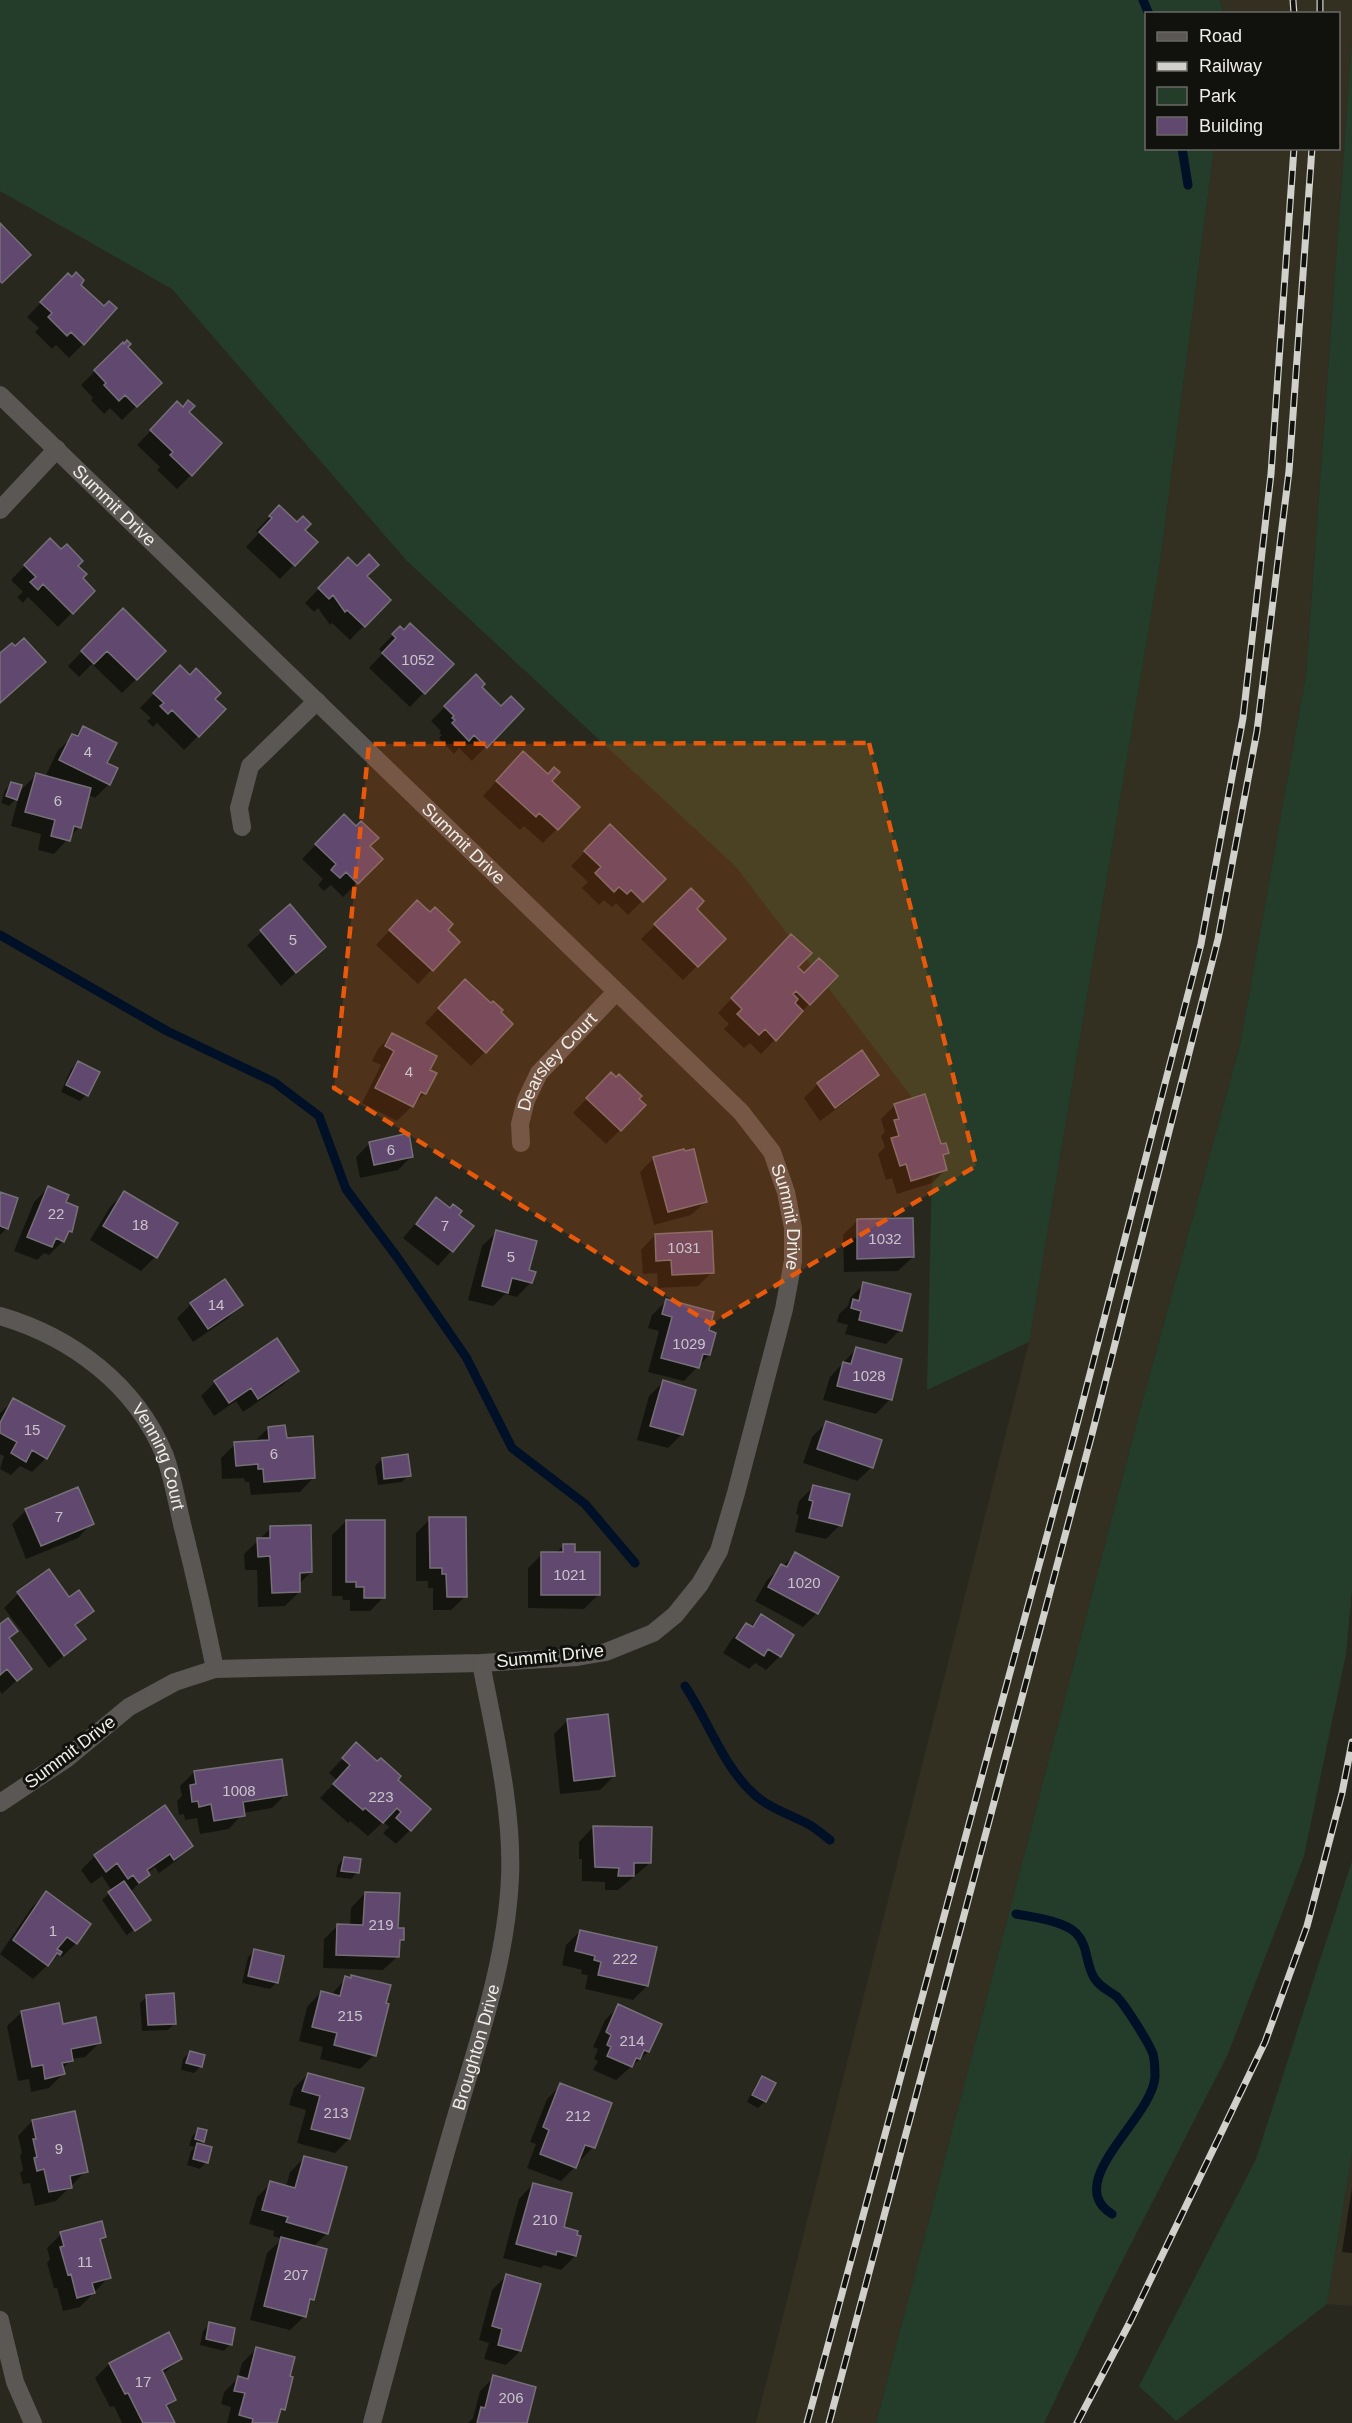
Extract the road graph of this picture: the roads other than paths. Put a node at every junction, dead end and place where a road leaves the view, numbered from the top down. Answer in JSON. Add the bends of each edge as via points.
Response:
{"nodes":[{"id":1,"x":0,"y":395,"type":"edge"},
{"id":2,"x":57,"y":449,"type":"junction"},
{"id":3,"x":0,"y":510,"type":"edge"},
{"id":4,"x":317,"y":701,"type":"junction"},
{"id":5,"x":242,"y":827,"type":"dead end"},
{"id":6,"x":616,"y":992,"type":"junction"},
{"id":7,"x":521,"y":1143,"type":"dead end"},
{"id":8,"x":0,"y":1316,"type":"edge"},
{"id":9,"x":481,"y":1663,"type":"junction"},
{"id":10,"x":215,"y":1670,"type":"junction"},
{"id":11,"x":0,"y":1803,"type":"edge"},
{"id":12,"x":0,"y":2320,"type":"edge"},
{"id":13,"x":7,"y":2384,"type":"edge"},
{"id":14,"x":33,"y":2423,"type":"edge"},
{"id":15,"x":372,"y":2423,"type":"edge"}],
"edges":[{"from":1,"to":2,"type":"street","name":"Summit Drive"},
{"from":2,"to":3,"type":"street"},
{"from":2,"to":4,"type":"street","name":"Summit Drive"},
{"from":4,"to":5,"type":"street","via":[[250,766],[239,808]]},
{"from":4,"to":6,"type":"street","name":"Summit Drive"},
{"from":6,"to":7,"type":"street","name":"Dearsley Court","via":[[538,1073],[520,1124]]},
{"from":6,"to":9,"type":"street","name":"Summit Drive","via":[[741,1112],[772,1152],[794,1228],[793,1261],[784,1310],[719,1551],[700,1584],[675,1615],[653,1633],[606,1653]]},
{"from":8,"to":10,"type":"street","name":"Venning Court","via":[[86,1356],[146,1419],[165,1457]]},
{"from":9,"to":10,"type":"street","name":"Summit Drive"},
{"from":9,"to":15,"type":"street","name":"Broughton Drive","via":[[508,1826],[507,1925],[493,1990]]},
{"from":10,"to":11,"type":"street","name":"Summit Drive","via":[[176,1682],[129,1707],[66,1759]]},
{"from":12,"to":13,"type":"street"},
{"from":13,"to":14,"type":"street"}]}
